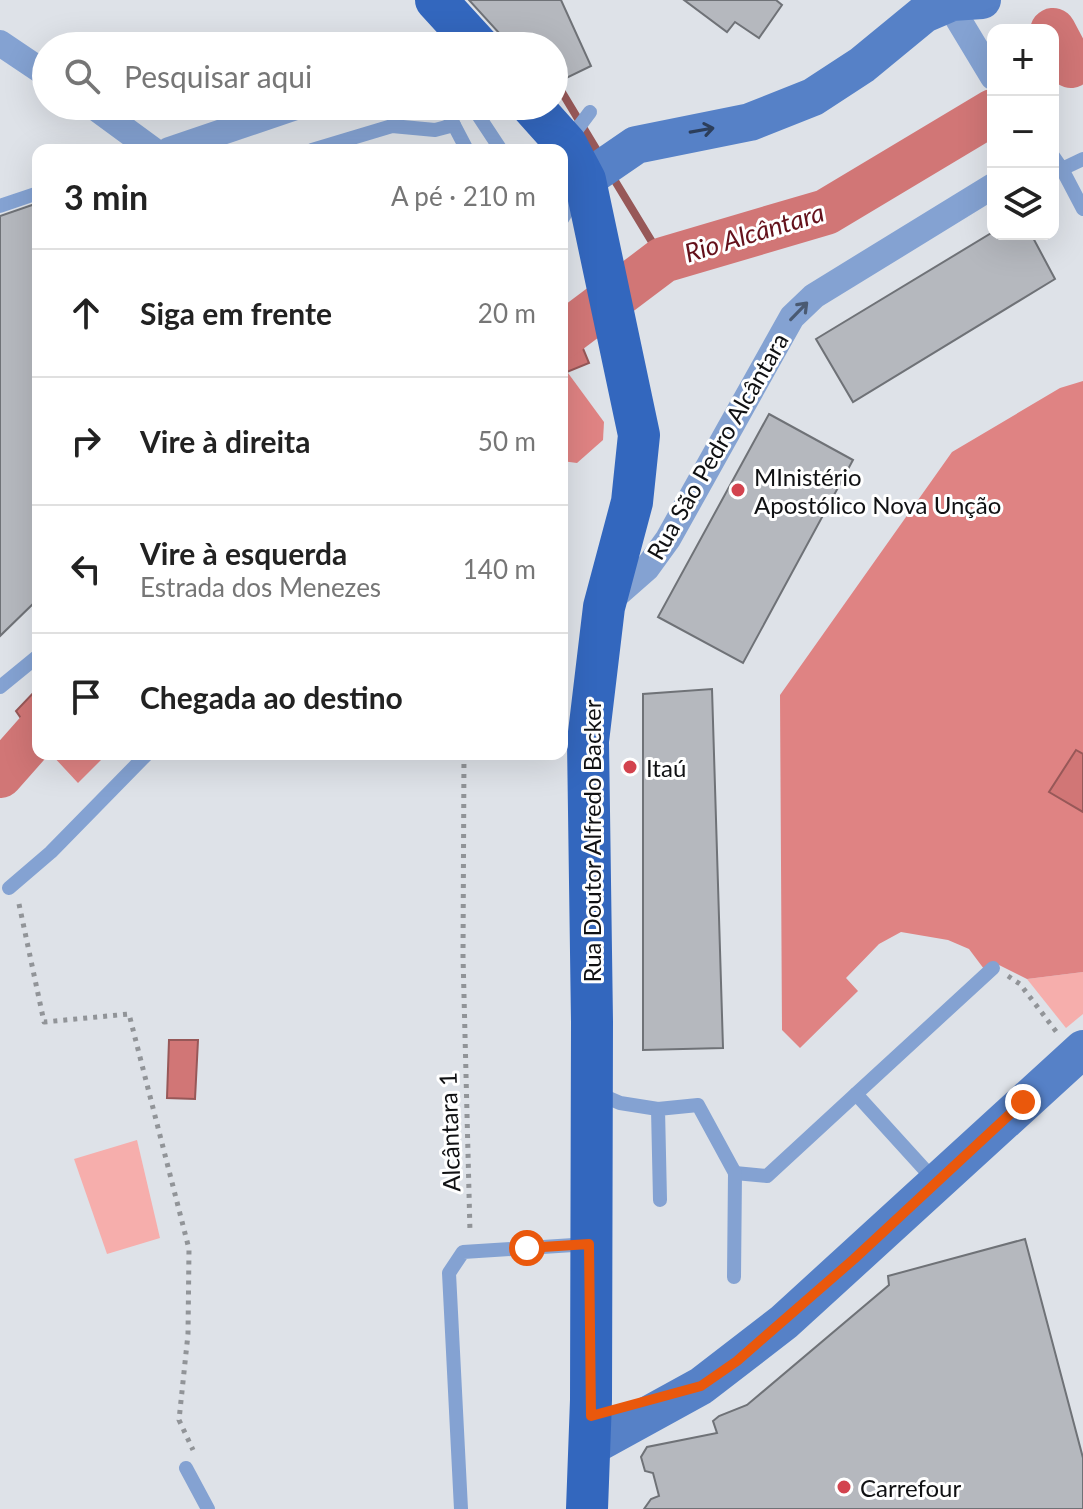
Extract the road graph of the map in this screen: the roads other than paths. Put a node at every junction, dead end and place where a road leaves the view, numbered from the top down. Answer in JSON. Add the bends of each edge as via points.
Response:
{"nodes":[{"id":1,"x":436,"y":0,"type":"edge"},
{"id":2,"x":961,"y":5,"type":"edge"},
{"id":3,"x":464,"y":32,"type":"edge"},
{"id":4,"x":0,"y":43,"type":"edge"},
{"id":5,"x":987,"y":64,"type":"edge"},
{"id":6,"x":32,"y":65,"type":"edge"},
{"id":7,"x":112,"y":120,"type":"edge"},
{"id":8,"x":258,"y":120,"type":"edge"},
{"id":9,"x":451,"y":120,"type":"edge"},
{"id":10,"x":481,"y":120,"type":"edge"},
{"id":11,"x":561,"y":120,"type":"edge"},
{"id":12,"x":454,"y":125,"type":"junction"},
{"id":13,"x":145,"y":144,"type":"edge"},
{"id":14,"x":187,"y":144,"type":"edge"},
{"id":15,"x":332,"y":144,"type":"edge"},
{"id":16,"x":464,"y":144,"type":"edge"},
{"id":17,"x":497,"y":144,"type":"edge"},
{"id":18,"x":1083,"y":159,"type":"edge"},
{"id":19,"x":1059,"y":165,"type":"edge"},
{"id":20,"x":1062,"y":169,"type":"junction"},
{"id":21,"x":594,"y":186,"type":"edge"},
{"id":22,"x":987,"y":190,"type":"edge"},
{"id":23,"x":32,"y":195,"type":"edge"},
{"id":24,"x":0,"y":206,"type":"edge"},
{"id":25,"x":1083,"y":209,"type":"edge"},
{"id":26,"x":604,"y":607,"type":"junction"},
{"id":27,"x":32,"y":661,"type":"edge"},
{"id":28,"x":0,"y":687,"type":"edge"},
{"id":29,"x":141,"y":760,"type":"edge"},
{"id":30,"x":13,"y":893,"type":"road end"},
{"id":31,"x":993,"y":968,"type":"road end"},
{"id":32,"x":1070,"y":1042,"type":"edge"},
{"id":33,"x":592,"y":1091,"type":"junction"},
{"id":34,"x":856,"y":1094,"type":"junction"},
{"id":35,"x":658,"y":1109,"type":"junction"},
{"id":36,"x":735,"y":1173,"type":"junction"},
{"id":37,"x":937,"y":1183,"type":"junction"},
{"id":38,"x":660,"y":1200,"type":"dead end"},
{"id":39,"x":589,"y":1244,"type":"junction"},
{"id":40,"x":734,"y":1277,"type":"dead end"},
{"id":41,"x":590,"y":1432,"type":"junction"},
{"id":42,"x":191,"y":1463,"type":"road end"},
{"id":43,"x":208,"y":1509,"type":"edge"},
{"id":44,"x":461,"y":1509,"type":"edge"},
{"id":45,"x":587,"y":1509,"type":"edge"}],
"edges":[{"from":1,"to":3,"type":"main road"},
{"from":2,"to":5,"type":"street"},
{"from":21,"to":2,"type":"main road","one_way":true,"via":[[656,139],[750,122],[813,97],[924,14]]},
{"from":4,"to":6,"type":"street"},
{"from":7,"to":13,"type":"street"},
{"from":8,"to":14,"type":"street"},
{"from":9,"to":12,"type":"lane"},
{"from":10,"to":17,"type":"lane"},
{"from":11,"to":21,"type":"main road","name":"Rua Doutor Alfredo Backer","via":[[578,128]]},
{"from":12,"to":15,"type":"lane","via":[[435,130],[392,126]]},
{"from":12,"to":16,"type":"lane"},
{"from":18,"to":20,"type":"lane"},
{"from":19,"to":20,"type":"lane"},
{"from":20,"to":25,"type":"lane"},
{"from":21,"to":26,"type":"main road","name":"Rua Doutor Alfredo Backer","via":[[634,402],[638,471]]},
{"from":26,"to":22,"type":"street","name":"Rua São Pedro Alcântara","one_way":true,"via":[[647,568],[668,539],[792,317],[814,296]]},
{"from":23,"to":24,"type":"lane"},
{"from":26,"to":33,"type":"main road","name":"Rua Doutor Alfredo Backer","via":[[581,741]]},
{"from":27,"to":28,"type":"lane"},
{"from":29,"to":30,"type":"lane"},
{"from":31,"to":34,"type":"lane"},
{"from":32,"to":37,"type":"main road"},
{"from":33,"to":35,"type":"lane","via":[[620,1103]]},
{"from":33,"to":39,"type":"main road","name":"Rua Doutor Alfredo Backer"},
{"from":34,"to":36,"type":"lane","via":[[767,1176]]},
{"from":34,"to":37,"type":"lane"},
{"from":35,"to":36,"type":"lane","via":[[698,1105]]},
{"from":35,"to":38,"type":"lane"},
{"from":36,"to":40,"type":"lane"},
{"from":37,"to":41,"type":"main road","via":[[784,1322],[701,1386]]},
{"from":39,"to":41,"type":"main road","name":"Rua Doutor Alfredo Backer"},
{"from":39,"to":44,"type":"lane","via":[[463,1252],[449,1273]]},
{"from":41,"to":45,"type":"main road","name":"Rua Doutor Alfredo Backer"},
{"from":42,"to":43,"type":"lane"}]}
